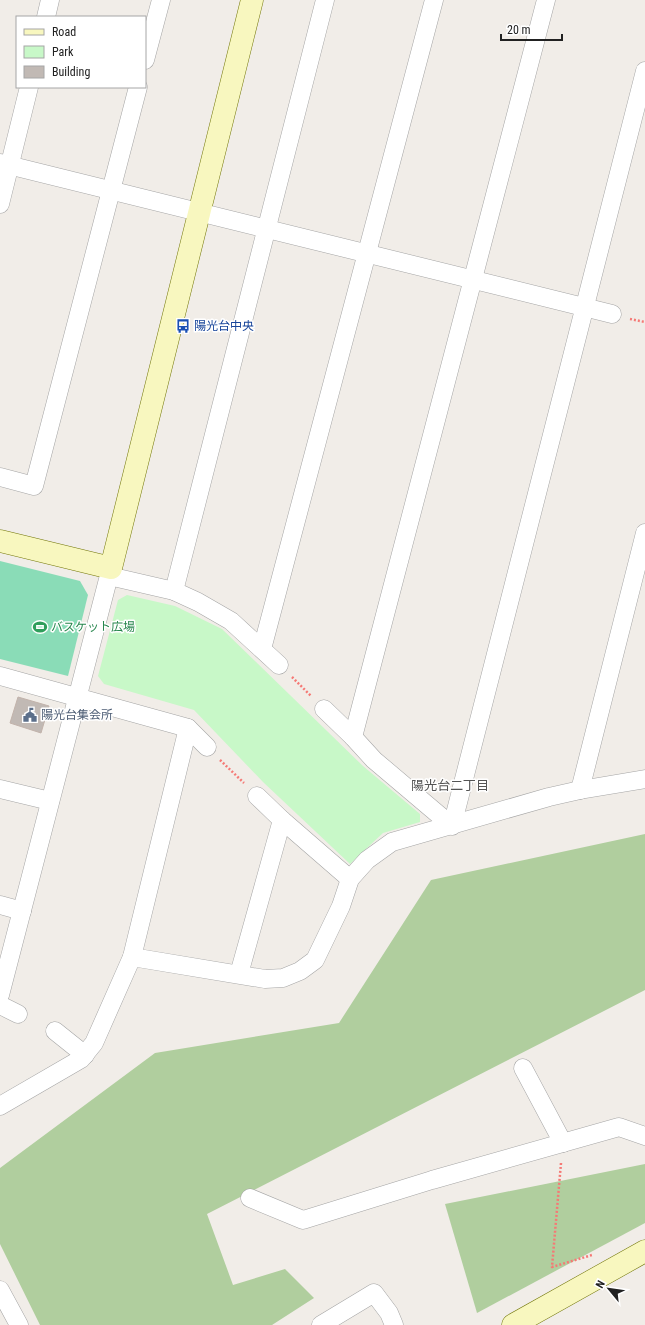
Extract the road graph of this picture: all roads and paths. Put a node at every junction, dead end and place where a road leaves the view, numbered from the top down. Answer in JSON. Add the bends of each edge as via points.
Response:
{"nodes":[{"id":1,"x":50,"y":0,"type":"edge"},
{"id":2,"x":161,"y":0,"type":"edge"},
{"id":3,"x":252,"y":0,"type":"edge"},
{"id":4,"x":325,"y":0,"type":"edge"},
{"id":5,"x":434,"y":0,"type":"edge"},
{"id":6,"x":546,"y":0,"type":"edge"},
{"id":7,"x":46,"y":16,"type":"edge"},
{"id":8,"x":146,"y":56,"type":"edge"},
{"id":9,"x":645,"y":71,"type":"edge"},
{"id":10,"x":29,"y":88,"type":"edge"},
{"id":11,"x":138,"y":88,"type":"edge"},
{"id":12,"x":5,"y":164,"type":"edge"},
{"id":13,"x":111,"y":190,"type":"junction"},
{"id":14,"x":0,"y":204,"type":"edge"},
{"id":15,"x":199,"y":212,"type":"junction"},
{"id":16,"x":266,"y":229,"type":"junction"},
{"id":17,"x":367,"y":253,"type":"junction"},
{"id":18,"x":472,"y":280,"type":"junction"},
{"id":19,"x":585,"y":307,"type":"junction"},
{"id":20,"x":612,"y":314,"type":"dead end"},
{"id":21,"x":0,"y":477,"type":"edge"},
{"id":22,"x":645,"y":533,"type":"edge"},
{"id":23,"x":0,"y":541,"type":"edge"},
{"id":24,"x":110,"y":572,"type":"junction"},
{"id":25,"x":174,"y":591,"type":"junction"},
{"id":26,"x":262,"y":649,"type":"junction"},
{"id":27,"x":279,"y":665,"type":"joint"},
{"id":28,"x":0,"y":676,"type":"edge"},
{"id":29,"x":77,"y":698,"type":"junction"},
{"id":30,"x":324,"y":709,"type":"joint"},
{"id":31,"x":188,"y":728,"type":"junction"},
{"id":32,"x":353,"y":737,"type":"junction"},
{"id":33,"x":207,"y":747,"type":"joint"},
{"id":34,"x":645,"y":779,"type":"edge"},
{"id":35,"x":0,"y":789,"type":"edge"},
{"id":36,"x":580,"y":790,"type":"junction"},
{"id":37,"x":258,"y":796,"type":"joint"},
{"id":38,"x":50,"y":801,"type":"junction"},
{"id":39,"x":282,"y":820,"type":"junction"},
{"id":40,"x":452,"y":826,"type":"junction"},
{"id":41,"x":350,"y":879,"type":"junction"},
{"id":42,"x":0,"y":905,"type":"edge"},
{"id":43,"x":22,"y":911,"type":"junction"},
{"id":44,"x":132,"y":957,"type":"junction"},
{"id":45,"x":239,"y":974,"type":"junction"},
{"id":46,"x":0,"y":995,"type":"edge"},
{"id":47,"x":0,"y":1005,"type":"edge"},
{"id":48,"x":18,"y":1014,"type":"dead end"},
{"id":49,"x":55,"y":1031,"type":"dead end"},
{"id":50,"x":85,"y":1054,"type":"junction"},
{"id":51,"x":523,"y":1068,"type":"dead end"},
{"id":52,"x":0,"y":1106,"type":"edge"},
{"id":53,"x":645,"y":1136,"type":"edge"},
{"id":54,"x":563,"y":1143,"type":"junction"},
{"id":55,"x":250,"y":1198,"type":"dead end"},
{"id":56,"x":645,"y":1251,"type":"edge"},
{"id":57,"x":594,"y":1259,"type":"dead end"},
{"id":58,"x":0,"y":1290,"type":"edge"},
{"id":59,"x":19,"y":1325,"type":"edge"},
{"id":60,"x":320,"y":1325,"type":"edge"},
{"id":61,"x":394,"y":1325,"type":"edge"},
{"id":62,"x":513,"y":1325,"type":"edge"}],
"edges":[{"from":1,"to":7,"type":"street"},
{"from":2,"to":8,"type":"street"},
{"from":3,"to":15,"type":"street"},
{"from":4,"to":16,"type":"street"},
{"from":5,"to":17,"type":"street"},
{"from":6,"to":18,"type":"street"},
{"from":9,"to":19,"type":"street"},
{"from":10,"to":12,"type":"street"},
{"from":11,"to":13,"type":"street"},
{"from":12,"to":13,"type":"street"},
{"from":12,"to":14,"type":"street"},
{"from":13,"to":15,"type":"street"},
{"from":13,"to":21,"type":"street","via":[[34,486]]},
{"from":15,"to":16,"type":"street"},
{"from":15,"to":24,"type":"street"},
{"from":16,"to":17,"type":"street"},
{"from":16,"to":25,"type":"street"},
{"from":17,"to":18,"type":"street"},
{"from":17,"to":26,"type":"street"},
{"from":18,"to":19,"type":"street"},
{"from":18,"to":32,"type":"street"},
{"from":19,"to":20,"type":"street"},
{"from":19,"to":40,"type":"street"},
{"from":22,"to":36,"type":"street"},
{"from":23,"to":24,"type":"street"},
{"from":24,"to":25,"type":"street"},
{"from":24,"to":29,"type":"street"},
{"from":25,"to":26,"type":"street","via":[[231,621]]},
{"from":26,"to":27,"type":"street"},
{"from":27,"to":30,"type":"path"},
{"from":28,"to":29,"type":"street"},
{"from":29,"to":31,"type":"street"},
{"from":29,"to":38,"type":"street"},
{"from":30,"to":32,"type":"street"},
{"from":31,"to":33,"type":"street"},
{"from":31,"to":44,"type":"street"},
{"from":32,"to":40,"type":"street","via":[[374,760]]},
{"from":33,"to":37,"type":"path"},
{"from":34,"to":36,"type":"street"},
{"from":35,"to":38,"type":"street"},
{"from":36,"to":40,"type":"street"},
{"from":37,"to":39,"type":"street"},
{"from":38,"to":43,"type":"street"},
{"from":39,"to":41,"type":"street"},
{"from":39,"to":45,"type":"street"},
{"from":40,"to":41,"type":"street","via":[[392,842],[368,860]]},
{"from":41,"to":45,"type":"street","via":[[341,906],[315,960],[300,971],[283,978],[265,979]]},
{"from":42,"to":43,"type":"street"},
{"from":43,"to":46,"type":"street"},
{"from":44,"to":45,"type":"street"},
{"from":44,"to":50,"type":"street","via":[[94,1043]]},
{"from":47,"to":48,"type":"street"},
{"from":49,"to":50,"type":"street"},
{"from":50,"to":52,"type":"street","via":[[81,1060]]},
{"from":51,"to":54,"type":"street"},
{"from":53,"to":54,"type":"street","via":[[619,1127]]},
{"from":54,"to":55,"type":"street","via":[[303,1220]]},
{"from":54,"to":57,"type":"path","via":[[552,1267],[592,1255]]},
{"from":56,"to":62,"type":"street"},
{"from":58,"to":59,"type":"street"},
{"from":60,"to":61,"type":"street","via":[[374,1292]]}]}
